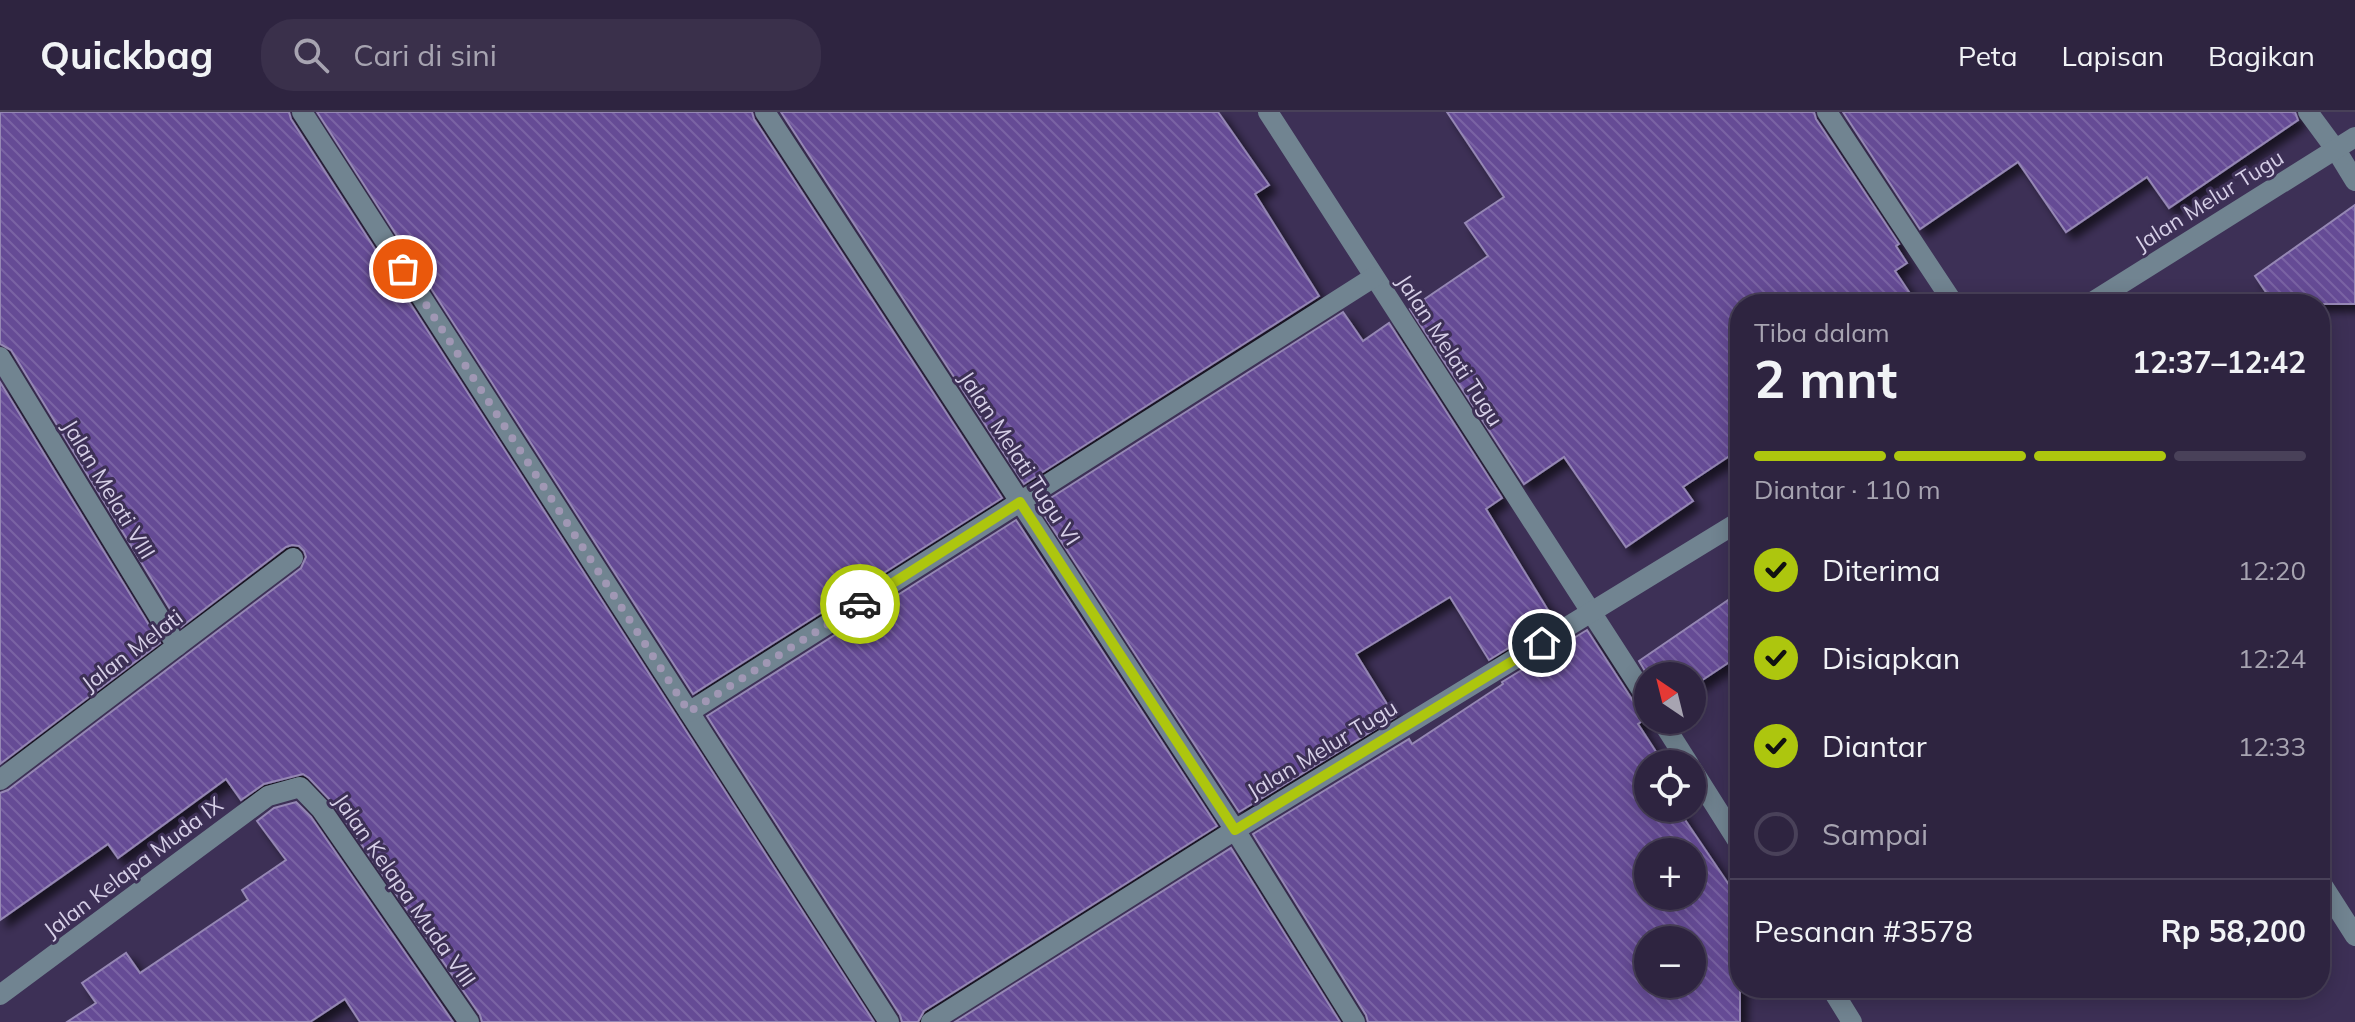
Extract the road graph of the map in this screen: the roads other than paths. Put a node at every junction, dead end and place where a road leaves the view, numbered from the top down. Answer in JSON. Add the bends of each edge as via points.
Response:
{"nodes":[{"id":1,"x":302,"y":112,"type":"edge"},
{"id":2,"x":765,"y":112,"type":"edge"},
{"id":3,"x":1268,"y":112,"type":"edge"},
{"id":4,"x":1827,"y":112,"type":"edge"},
{"id":5,"x":2308,"y":112,"type":"edge"},
{"id":6,"x":2355,"y":137,"type":"edge"},
{"id":7,"x":2336,"y":150,"type":"junction"},
{"id":8,"x":2355,"y":181,"type":"edge"},
{"id":9,"x":1374,"y":277,"type":"junction"},
{"id":10,"x":1947,"y":294,"type":"edge"},
{"id":11,"x":2105,"y":294,"type":"edge"},
{"id":12,"x":0,"y":357,"type":"edge"},
{"id":13,"x":1020,"y":502,"type":"junction"},
{"id":14,"x":1730,"y":527,"type":"edge"},
{"id":15,"x":293,"y":558,"type":"dead end"},
{"id":16,"x":1593,"y":612,"type":"junction"},
{"id":17,"x":177,"y":646,"type":"junction"},
{"id":18,"x":1634,"y":678,"type":"edge"},
{"id":19,"x":689,"y":712,"type":"junction"},
{"id":20,"x":0,"y":780,"type":"edge"},
{"id":21,"x":300,"y":787,"type":"joint"},
{"id":22,"x":1706,"y":791,"type":"edge"},
{"id":23,"x":1730,"y":829,"type":"edge"},
{"id":24,"x":1235,"y":830,"type":"junction"},
{"id":25,"x":2330,"y":897,"type":"edge"},
{"id":26,"x":2355,"y":936,"type":"edge"},
{"id":27,"x":0,"y":995,"type":"edge"},
{"id":28,"x":1837,"y":998,"type":"edge"},
{"id":29,"x":469,"y":1022,"type":"edge"},
{"id":30,"x":889,"y":1022,"type":"edge"},
{"id":31,"x":931,"y":1022,"type":"edge"},
{"id":32,"x":1355,"y":1022,"type":"edge"},
{"id":33,"x":1852,"y":1022,"type":"edge"}],
"edges":[{"from":1,"to":19,"type":"street"},
{"from":2,"to":13,"type":"street","name":"Jalan Melati Tugu VI"},
{"from":3,"to":9,"type":"street","name":"Jalan Melati Tugu"},
{"from":4,"to":10,"type":"street"},
{"from":5,"to":7,"type":"street"},
{"from":6,"to":7,"type":"street","name":"Jalan Melur Tugu"},
{"from":7,"to":8,"type":"street"},
{"from":7,"to":11,"type":"street","name":"Jalan Melur Tugu"},
{"from":9,"to":13,"type":"street"},
{"from":9,"to":16,"type":"street","name":"Jalan Melati Tugu"},
{"from":12,"to":17,"type":"street","name":"Jalan Melati VIII"},
{"from":13,"to":19,"type":"street"},
{"from":13,"to":24,"type":"street","name":"Jalan Melati Tugu VI"},
{"from":14,"to":16,"type":"street","name":"Jalan Melur Tugu"},
{"from":15,"to":17,"type":"street","name":"Jalan Melati"},
{"from":16,"to":18,"type":"street"},
{"from":16,"to":24,"type":"street","name":"Jalan Melur Tugu"},
{"from":17,"to":20,"type":"street","name":"Jalan Melati"},
{"from":19,"to":30,"type":"street"},
{"from":21,"to":27,"type":"street","name":"Jalan Kelapa Muda IX","via":[[268,796]]},
{"from":21,"to":29,"type":"street","name":"Jalan Kelapa Muda VIII","via":[[321,809]]},
{"from":22,"to":23,"type":"street"},
{"from":24,"to":31,"type":"street","name":"Jalan Melur Tugu"},
{"from":24,"to":32,"type":"street","name":"Jalan Melati Tugu VI"},
{"from":25,"to":26,"type":"street"},
{"from":28,"to":33,"type":"street"}]}
